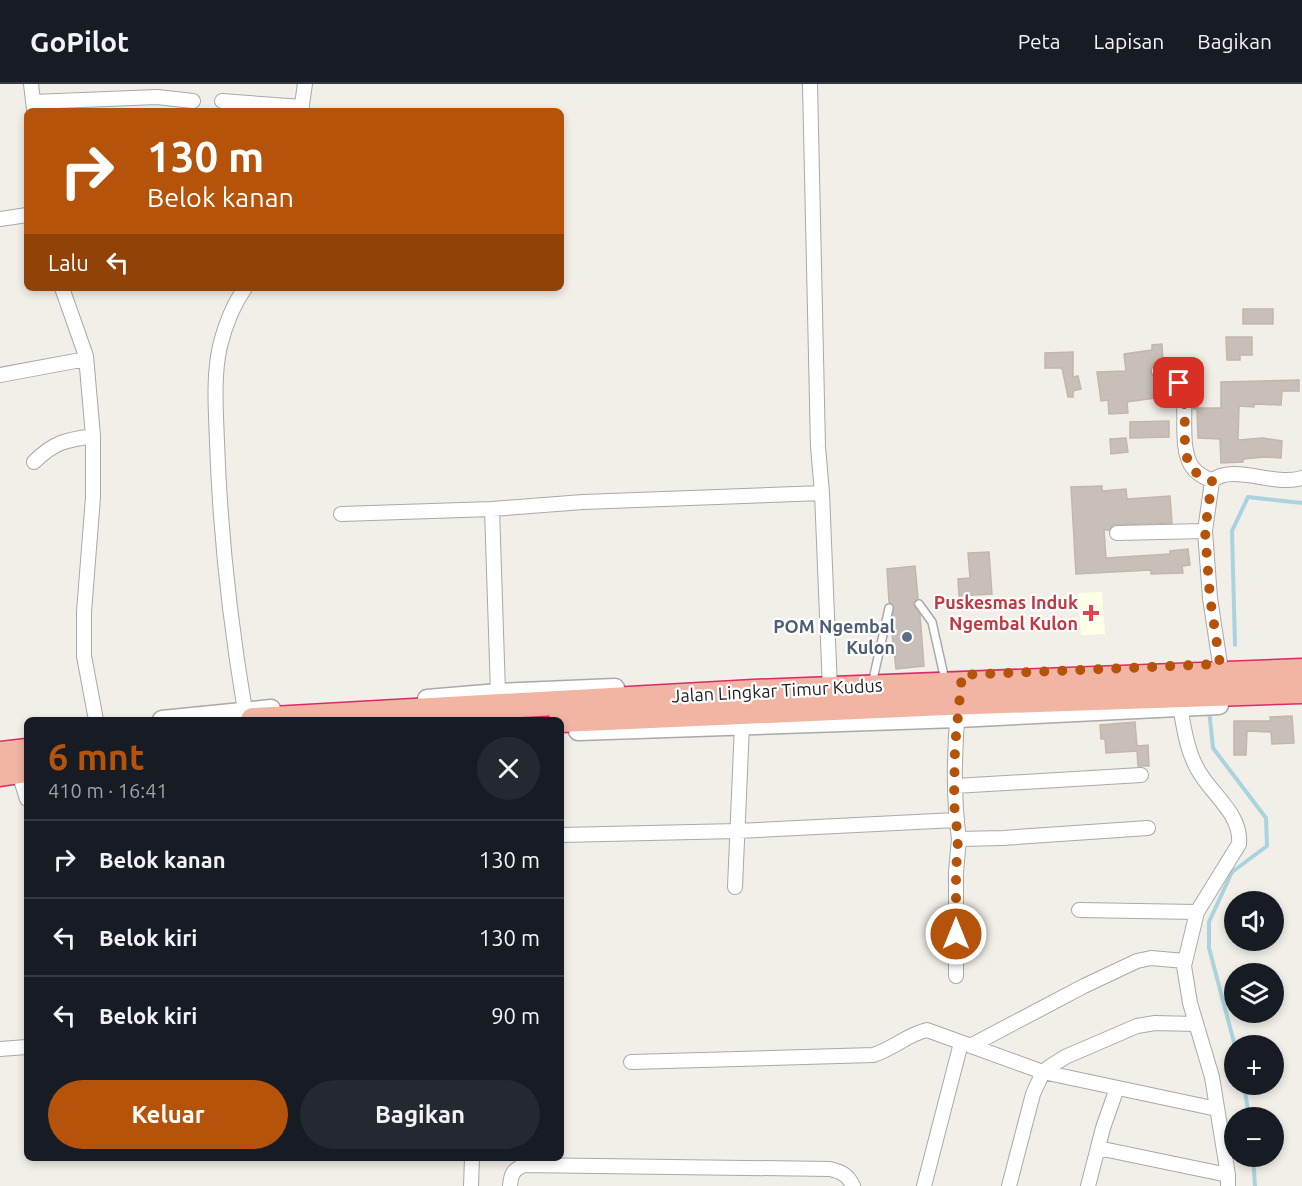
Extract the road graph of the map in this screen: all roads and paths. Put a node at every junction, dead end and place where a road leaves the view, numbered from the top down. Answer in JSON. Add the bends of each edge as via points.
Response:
{"nodes":[{"id":1,"x":31,"y":84,"type":"edge"},
{"id":2,"x":305,"y":84,"type":"edge"},
{"id":3,"x":810,"y":84,"type":"edge"},
{"id":4,"x":160,"y":90,"type":"edge"},
{"id":5,"x":193,"y":101,"type":"dead end"},
{"id":6,"x":222,"y":101,"type":"dead end"},
{"id":7,"x":33,"y":107,"type":"edge"},
{"id":8,"x":292,"y":108,"type":"edge"},
{"id":9,"x":302,"y":108,"type":"edge"},
{"id":10,"x":24,"y":215,"type":"edge"},
{"id":11,"x":0,"y":219,"type":"edge"},
{"id":12,"x":63,"y":291,"type":"edge"},
{"id":13,"x":243,"y":291,"type":"edge"},
{"id":14,"x":86,"y":359,"type":"junction"},
{"id":15,"x":1159,"y":371,"type":"dead end"},
{"id":16,"x":0,"y":375,"type":"edge"},
{"id":17,"x":93,"y":436,"type":"junction"},
{"id":18,"x":34,"y":462,"type":"dead end"},
{"id":19,"x":1302,"y":478,"type":"edge"},
{"id":20,"x":1212,"y":481,"type":"junction"},
{"id":21,"x":822,"y":493,"type":"junction"},
{"id":22,"x":492,"y":508,"type":"junction"},
{"id":23,"x":341,"y":514,"type":"dead end"},
{"id":24,"x":1205,"y":531,"type":"junction"},
{"id":25,"x":1117,"y":533,"type":"dead end"},
{"id":26,"x":919,"y":604,"type":"dead end"},
{"id":27,"x":889,"y":608,"type":"dead end"},
{"id":28,"x":1302,"y":661,"type":"edge"},
{"id":29,"x":1220,"y":664,"type":"junction"},
{"id":30,"x":1302,"y":671,"type":"edge"},
{"id":31,"x":829,"y":684,"type":"junction"},
{"id":32,"x":1302,"y":691,"type":"edge"},
{"id":33,"x":498,"y":693,"type":"junction"},
{"id":34,"x":953,"y":695,"type":"junction"},
{"id":35,"x":873,"y":698,"type":"junction"},
{"id":36,"x":1302,"y":702,"type":"edge"},
{"id":37,"x":1180,"y":707,"type":"junction"},
{"id":38,"x":249,"y":715,"type":"edge"},
{"id":39,"x":95,"y":717,"type":"edge"},
{"id":40,"x":214,"y":717,"type":"edge"},
{"id":41,"x":564,"y":720,"type":"edge"},
{"id":42,"x":742,"y":725,"type":"junction"},
{"id":43,"x":564,"y":732,"type":"edge"},
{"id":44,"x":24,"y":739,"type":"edge"},
{"id":45,"x":0,"y":743,"type":"edge"},
{"id":46,"x":24,"y":751,"type":"edge"},
{"id":47,"x":0,"y":754,"type":"edge"},
{"id":48,"x":1141,"y":776,"type":"dead end"},
{"id":49,"x":21,"y":781,"type":"edge"},
{"id":50,"x":0,"y":786,"type":"edge"},
{"id":51,"x":955,"y":786,"type":"junction"},
{"id":52,"x":956,"y":820,"type":"junction"},
{"id":53,"x":1148,"y":828,"type":"dead end"},
{"id":54,"x":737,"y":831,"type":"junction"},
{"id":55,"x":564,"y":836,"type":"edge"},
{"id":56,"x":958,"y":839,"type":"junction"},
{"id":57,"x":735,"y":887,"type":"dead end"},
{"id":58,"x":1079,"y":910,"type":"dead end"},
{"id":59,"x":1197,"y":912,"type":"junction"},
{"id":60,"x":1185,"y":961,"type":"junction"},
{"id":61,"x":956,"y":976,"type":"dead end"},
{"id":62,"x":1196,"y":1024,"type":"junction"},
{"id":63,"x":966,"y":1044,"type":"junction"},
{"id":64,"x":24,"y":1047,"type":"edge"},
{"id":65,"x":0,"y":1049,"type":"edge"},
{"id":66,"x":631,"y":1062,"type":"dead end"},
{"id":67,"x":1042,"y":1072,"type":"junction"},
{"id":68,"x":1117,"y":1088,"type":"junction"},
{"id":69,"x":1217,"y":1109,"type":"junction"},
{"id":70,"x":1098,"y":1148,"type":"junction"},
{"id":71,"x":472,"y":1161,"type":"edge"},
{"id":72,"x":1228,"y":1180,"type":"edge"},
{"id":73,"x":471,"y":1186,"type":"edge"},
{"id":74,"x":510,"y":1186,"type":"edge"},
{"id":75,"x":853,"y":1186,"type":"edge"},
{"id":76,"x":924,"y":1186,"type":"edge"},
{"id":77,"x":1009,"y":1186,"type":"edge"},
{"id":78,"x":1088,"y":1186,"type":"edge"}],
"edges":[{"from":1,"to":7,"type":"street"},
{"from":2,"to":9,"type":"street"},
{"from":3,"to":21,"type":"street"},
{"from":4,"to":5,"type":"street"},
{"from":4,"to":7,"type":"street"},
{"from":6,"to":8,"type":"street"},
{"from":10,"to":11,"type":"street"},
{"from":12,"to":14,"type":"street"},
{"from":13,"to":38,"type":"street","via":[[219,348],[215,392],[224,550],[236,656]]},
{"from":14,"to":16,"type":"street"},
{"from":14,"to":17,"type":"street"},
{"from":15,"to":20,"type":"street","via":[[1183,389],[1189,463],[1194,471]]},
{"from":17,"to":18,"type":"street","via":[[65,440],[47,449]]},
{"from":17,"to":39,"type":"street","via":[[84,656]]},
{"from":19,"to":20,"type":"street","via":[[1269,479],[1227,473]]},
{"from":20,"to":24,"type":"street"},
{"from":21,"to":22,"type":"street"},
{"from":21,"to":31,"type":"street"},
{"from":22,"to":23,"type":"street"},
{"from":22,"to":33,"type":"street"},
{"from":24,"to":25,"type":"street"},
{"from":24,"to":29,"type":"street"},
{"from":26,"to":34,"type":"lane","via":[[932,622]]},
{"from":27,"to":35,"type":"lane"},
{"from":28,"to":29,"type":"street"},
{"from":29,"to":34,"type":"street"},
{"from":30,"to":34,"type":"highway","name":"Jalan Lingkar Timur Kudus"},
{"from":31,"to":33,"type":"street"},
{"from":31,"to":35,"type":"highway","name":"Jalan Lingkar Timur Kudus"},
{"from":31,"to":38,"type":"highway","name":"Jalan Lingkar Timur Kudus"},
{"from":32,"to":34,"type":"highway","name":"Jalan Lingkar Timur Kudus"},
{"from":33,"to":38,"type":"street"},
{"from":34,"to":35,"type":"highway","name":"Jalan Lingkar Timur Kudus"},
{"from":34,"to":37,"type":"street"},
{"from":34,"to":51,"type":"street"},
{"from":35,"to":41,"type":"highway","name":"Jalan Lingkar Timur Kudus"},
{"from":35,"to":42,"type":"street"},
{"from":36,"to":37,"type":"street"},
{"from":37,"to":59,"type":"street","via":[[1193,759],[1233,817],[1240,835],[1239,844]]},
{"from":38,"to":40,"type":"street"},
{"from":42,"to":43,"type":"street"},
{"from":42,"to":54,"type":"street"},
{"from":44,"to":45,"type":"street"},
{"from":46,"to":47,"type":"highway"},
{"from":48,"to":51,"type":"street"},
{"from":49,"to":50,"type":"street"},
{"from":51,"to":52,"type":"street"},
{"from":52,"to":54,"type":"street"},
{"from":52,"to":56,"type":"street"},
{"from":53,"to":56,"type":"street"},
{"from":54,"to":55,"type":"street"},
{"from":54,"to":57,"type":"street"},
{"from":56,"to":61,"type":"street"},
{"from":58,"to":59,"type":"street"},
{"from":59,"to":60,"type":"street"},
{"from":60,"to":62,"type":"street"},
{"from":60,"to":63,"type":"street","via":[[1151,958],[1130,964]]},
{"from":62,"to":67,"type":"street","via":[[1137,1026],[1065,1057]]},
{"from":62,"to":69,"type":"street"},
{"from":63,"to":66,"type":"street","via":[[927,1030],[865,1056]]},
{"from":63,"to":67,"type":"street"},
{"from":63,"to":76,"type":"street"},
{"from":64,"to":65,"type":"street"},
{"from":67,"to":68,"type":"street"},
{"from":67,"to":77,"type":"street"},
{"from":68,"to":69,"type":"street"},
{"from":68,"to":70,"type":"street"},
{"from":69,"to":72,"type":"street"},
{"from":70,"to":72,"type":"street"},
{"from":70,"to":78,"type":"street"},
{"from":71,"to":73,"type":"street"},
{"from":74,"to":75,"type":"street","via":[[514,1169],[524,1165],[830,1169],[847,1176]]}]}
